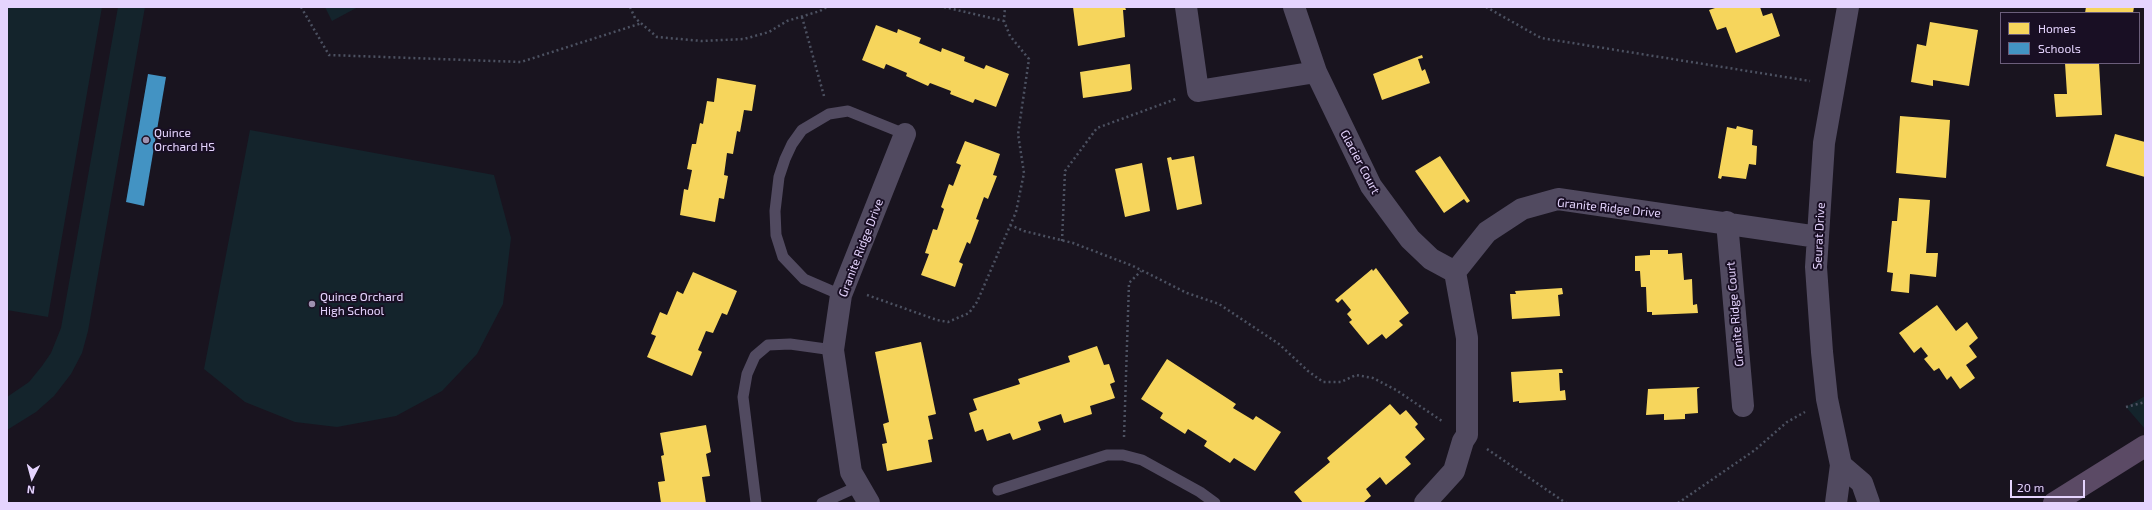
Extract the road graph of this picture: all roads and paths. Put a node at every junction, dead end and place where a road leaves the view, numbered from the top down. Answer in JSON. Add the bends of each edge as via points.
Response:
{"nodes":[{"id":1,"x":301,"y":7,"type":"edge"},
{"id":2,"x":630,"y":7,"type":"edge"},
{"id":3,"x":827,"y":7,"type":"edge"},
{"id":4,"x":944,"y":7,"type":"edge"},
{"id":5,"x":1005,"y":7,"type":"edge"},
{"id":6,"x":1186,"y":7,"type":"edge"},
{"id":7,"x":1294,"y":7,"type":"edge"},
{"id":8,"x":1486,"y":7,"type":"edge"},
{"id":9,"x":1848,"y":7,"type":"edge"},
{"id":10,"x":802,"y":17,"type":"junction"},
{"id":11,"x":1004,"y":21,"type":"junction"},
{"id":12,"x":642,"y":23,"type":"junction"},
{"id":13,"x":1316,"y":72,"type":"junction"},
{"id":14,"x":1835,"y":85,"type":"junction"},
{"id":15,"x":1198,"y":91,"type":"junction"},
{"id":16,"x":829,"y":114,"type":"junction"},
{"id":17,"x":905,"y":134,"type":"joint"},
{"id":18,"x":1726,"y":222,"type":"junction"},
{"id":19,"x":1010,"y":225,"type":"junction"},
{"id":20,"x":1818,"y":237,"type":"junction"},
{"id":21,"x":1062,"y":241,"type":"junction"},
{"id":22,"x":1142,"y":271,"type":"junction"},
{"id":23,"x":1455,"y":272,"type":"junction"},
{"id":24,"x":843,"y":291,"type":"junction"},
{"id":25,"x":833,"y":350,"type":"junction"},
{"id":26,"x":1827,"y":398,"type":"junction"},
{"id":27,"x":2145,"y":402,"type":"edge"},
{"id":28,"x":1743,"y":406,"type":"dead end"},
{"id":29,"x":2126,"y":407,"type":"dead end"},
{"id":30,"x":1467,"y":435,"type":"junction"},
{"id":31,"x":2145,"y":446,"type":"edge"},
{"id":32,"x":1123,"y":455,"type":"junction"},
{"id":33,"x":1841,"y":465,"type":"junction"},
{"id":34,"x":998,"y":490,"type":"dead end"},
{"id":35,"x":864,"y":494,"type":"edge"},
{"id":36,"x":756,"y":503,"type":"edge"},
{"id":37,"x":822,"y":503,"type":"edge"},
{"id":38,"x":1215,"y":503,"type":"edge"},
{"id":39,"x":1425,"y":503,"type":"edge"},
{"id":40,"x":1566,"y":503,"type":"edge"},
{"id":41,"x":1678,"y":503,"type":"edge"},
{"id":42,"x":1836,"y":503,"type":"edge"},
{"id":43,"x":1869,"y":503,"type":"edge"},
{"id":44,"x":2054,"y":503,"type":"edge"}],
"edges":[{"from":1,"to":12,"type":"path","via":[[329,55],[521,62]]},
{"from":2,"to":12,"type":"path","via":[[635,18]]},
{"from":3,"to":10,"type":"path"},
{"from":4,"to":11,"type":"path"},
{"from":5,"to":11,"type":"path"},
{"from":6,"to":15,"type":"street"},
{"from":7,"to":13,"type":"street","name":"Glacier Court"},
{"from":8,"to":14,"type":"path","via":[[1541,38]]},
{"from":9,"to":14,"type":"street","name":"Seurat Drive"},
{"from":10,"to":12,"type":"path","via":[[787,21],[769,32],[744,39],[702,41],[657,37]]},
{"from":10,"to":16,"type":"path"},
{"from":11,"to":19,"type":"path","via":[[1010,36],[1029,59],[1018,134],[1024,173],[1016,212]]},
{"from":13,"to":15,"type":"street"},
{"from":13,"to":23,"type":"street","name":"Glacier Court","via":[[1371,186],[1410,239],[1431,259]]},
{"from":14,"to":20,"type":"street","name":"Seurat Drive","via":[[1824,143]]},
{"from":15,"to":21,"type":"path","via":[[1097,128],[1065,171]]},
{"from":16,"to":17,"type":"lane","via":[[848,111]]},
{"from":16,"to":24,"type":"lane","via":[[802,130],[785,159],[779,177],[775,211],[776,235],[783,257],[804,279]]},
{"from":17,"to":24,"type":"street","name":"Granite Ridge Drive"},
{"from":18,"to":20,"type":"street","name":"Granite Ridge Drive"},
{"from":18,"to":23,"type":"street","name":"Granite Ridge Drive","via":[[1558,199],[1522,209],[1487,232]]},
{"from":18,"to":28,"type":"street","name":"Granite Ridge Court"},
{"from":19,"to":21,"type":"path"},
{"from":19,"to":24,"type":"path","via":[[977,302],[969,313],[961,318],[948,322],[937,320]]},
{"from":20,"to":26,"type":"street","name":"Seurat Drive","via":[[1816,267]]},
{"from":21,"to":22,"type":"path"},
{"from":22,"to":30,"type":"path","via":[[1187,293],[1219,304],[1279,344],[1323,382],[1342,382],[1356,375],[1373,378]]},
{"from":22,"to":32,"type":"path","via":[[1129,283]]},
{"from":23,"to":30,"type":"street","via":[[1468,338]]},
{"from":24,"to":25,"type":"street","name":"Granite Ridge Drive"},
{"from":25,"to":35,"type":"street","name":"Granite Ridge Drive","via":[[851,472]]},
{"from":25,"to":36,"type":"lane","via":[[790,344],[768,345],[755,356],[747,374],[743,398]]},
{"from":26,"to":33,"type":"street","name":"Seurat Drive"},
{"from":26,"to":41,"type":"path","via":[[1787,422],[1755,450]]},
{"from":27,"to":29,"type":"path"},
{"from":30,"to":39,"type":"street","via":[[1454,471]]},
{"from":30,"to":40,"type":"path"},
{"from":31,"to":44,"type":"main road"},
{"from":32,"to":34,"type":"lane","via":[[1107,455]]},
{"from":32,"to":38,"type":"lane","via":[[1142,460]]},
{"from":33,"to":42,"type":"street","name":"Seurat Drive"},
{"from":33,"to":43,"type":"street","via":[[1862,483]]},
{"from":35,"to":37,"type":"lane"}]}
